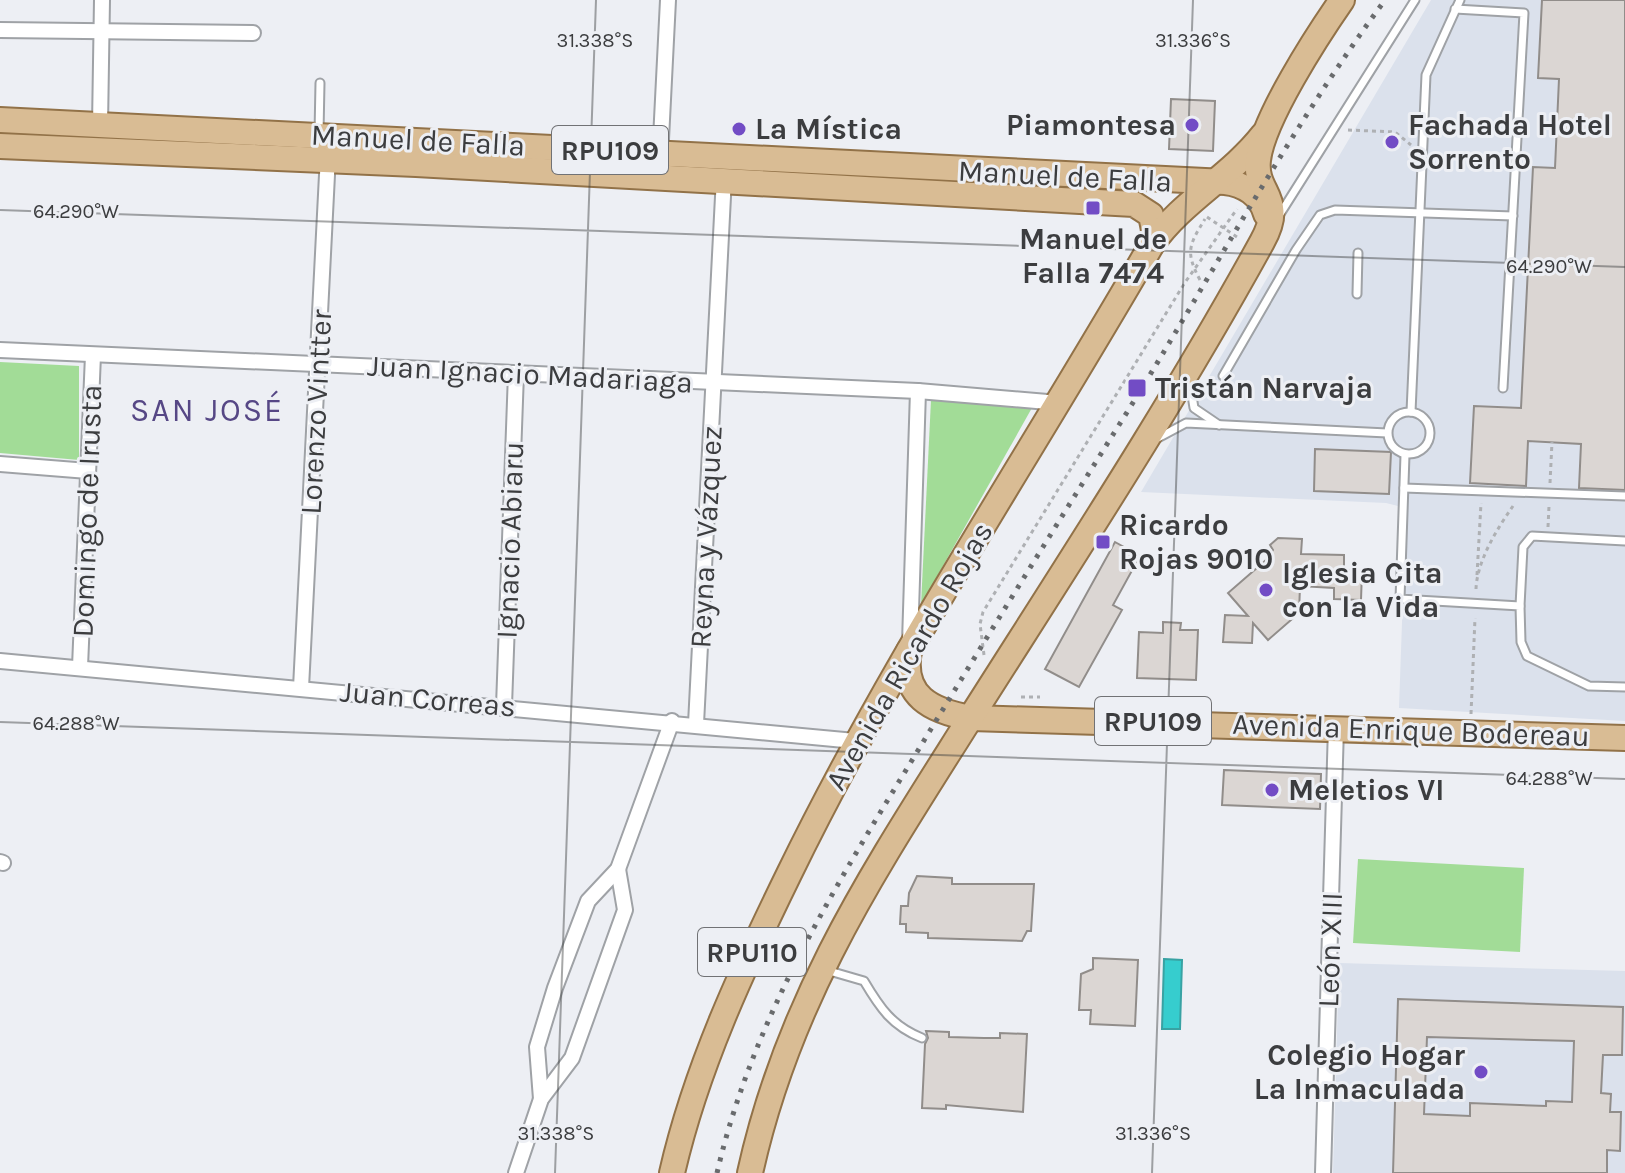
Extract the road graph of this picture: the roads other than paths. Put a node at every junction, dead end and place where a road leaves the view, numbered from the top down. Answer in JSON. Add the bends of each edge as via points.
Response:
{"nodes":[{"id":1,"x":102,"y":0,"type":"edge"},
{"id":2,"x":668,"y":0,"type":"edge"},
{"id":3,"x":1342,"y":0,"type":"edge"},
{"id":4,"x":1415,"y":0,"type":"edge"},
{"id":5,"x":1460,"y":0,"type":"edge"},
{"id":6,"x":1455,"y":9,"type":"junction"},
{"id":7,"x":0,"y":30,"type":"edge"},
{"id":8,"x":100,"y":31,"type":"junction"},
{"id":9,"x":253,"y":33,"type":"dead end"},
{"id":10,"x":320,"y":83,"type":"dead end"},
{"id":11,"x":0,"y":120,"type":"edge"},
{"id":12,"x":100,"y":125,"type":"junction"},
{"id":13,"x":1269,"y":127,"type":"junction"},
{"id":14,"x":325,"y":143,"type":"junction"},
{"id":15,"x":0,"y":146,"type":"edge"},
{"id":16,"x":724,"y":158,"type":"junction"},
{"id":17,"x":660,"y":165,"type":"junction"},
{"id":18,"x":723,"y":182,"type":"junction"},
{"id":19,"x":1219,"y":182,"type":"junction"},
{"id":20,"x":1419,"y":213,"type":"junction"},
{"id":21,"x":1513,"y":216,"type":"junction"},
{"id":22,"x":1152,"y":244,"type":"junction"},
{"id":23,"x":1260,"y":246,"type":"junction"},
{"id":24,"x":1358,"y":253,"type":"dead end"},
{"id":25,"x":1357,"y":294,"type":"dead end"},
{"id":26,"x":1211,"y":329,"type":"junction"},
{"id":27,"x":0,"y":350,"type":"edge"},
{"id":28,"x":93,"y":355,"type":"junction"},
{"id":29,"x":318,"y":364,"type":"junction"},
{"id":30,"x":516,"y":373,"type":"junction"},
{"id":31,"x":1223,"y":376,"type":"dead end"},
{"id":32,"x":714,"y":383,"type":"junction"},
{"id":33,"x":1503,"y":388,"type":"dead end"},
{"id":34,"x":918,"y":391,"type":"junction"},
{"id":35,"x":1059,"y":403,"type":"junction"},
{"id":36,"x":1411,"y":412,"type":"junction"},
{"id":37,"x":1220,"y":426,"type":"junction"},
{"id":38,"x":1387,"y":433,"type":"junction"},
{"id":39,"x":1405,"y":455,"type":"junction"},
{"id":40,"x":0,"y":464,"type":"edge"},
{"id":41,"x":88,"y":471,"type":"junction"},
{"id":42,"x":1120,"y":478,"type":"junction"},
{"id":43,"x":1404,"y":488,"type":"junction"},
{"id":44,"x":1625,"y":496,"type":"edge"},
{"id":45,"x":1625,"y":541,"type":"edge"},
{"id":46,"x":1520,"y":606,"type":"junction"},
{"id":47,"x":909,"y":649,"type":"junction"},
{"id":48,"x":0,"y":661,"type":"edge"},
{"id":49,"x":80,"y":667,"type":"junction"},
{"id":50,"x":1625,"y":687,"type":"edge"},
{"id":51,"x":301,"y":688,"type":"junction"},
{"id":52,"x":504,"y":706,"type":"junction"},
{"id":53,"x":971,"y":718,"type":"junction"},
{"id":54,"x":672,"y":721,"type":"junction"},
{"id":55,"x":696,"y":724,"type":"junction"},
{"id":56,"x":1336,"y":727,"type":"junction"},
{"id":57,"x":1625,"y":738,"type":"edge"},
{"id":58,"x":855,"y":741,"type":"junction"},
{"id":59,"x":618,"y":869,"type":"junction"},
{"id":60,"x":820,"y":968,"type":"junction"},
{"id":61,"x":922,"y":1038,"type":"dead end"},
{"id":62,"x":541,"y":1099,"type":"junction"},
{"id":63,"x":516,"y":1173,"type":"edge"},
{"id":64,"x":672,"y":1173,"type":"edge"},
{"id":65,"x":750,"y":1173,"type":"edge"},
{"id":66,"x":1323,"y":1173,"type":"edge"}],
"edges":[{"from":1,"to":8,"type":"street"},
{"from":2,"to":17,"type":"street"},
{"from":3,"to":13,"type":"main road","name":"Avenida Ricardo Rojas"},
{"from":4,"to":23,"type":"lane"},
{"from":5,"to":6,"type":"lane"},
{"from":6,"to":20,"type":"lane","via":[[1426,75]]},
{"from":6,"to":21,"type":"lane","via":[[1524,13]]},
{"from":7,"to":8,"type":"street"},
{"from":8,"to":9,"type":"street"},
{"from":8,"to":12,"type":"street"},
{"from":10,"to":14,"type":"lane"},
{"from":11,"to":12,"type":"main road","name":"Manuel de Falla","number":"RPU109"},
{"from":12,"to":14,"type":"main road","name":"Manuel de Falla","number":"RPU109"},
{"from":13,"to":19,"type":"main road","name":"Avenida Ricardo Rojas"},
{"from":13,"to":23,"type":"main road","name":"Avenida Ricardo Rojas","via":[[1258,161],[1272,206]]},
{"from":14,"to":15,"type":"main road","name":"Manuel de Falla","number":"RPU109"},
{"from":14,"to":17,"type":"main road","name":"Manuel de Falla","number":"RPU109"},
{"from":14,"to":29,"type":"street","name":"Lorenzo Vintter"},
{"from":16,"to":17,"type":"main road","name":"Manuel de Falla","number":"RPU109"},
{"from":16,"to":18,"type":"street","name":"Reyna y Vázquez"},
{"from":16,"to":19,"type":"main road","name":"Manuel de Falla","number":"RPU109"},
{"from":17,"to":18,"type":"main road","name":"Manuel de Falla","number":"RPU109"},
{"from":18,"to":22,"type":"main road","name":"Manuel de Falla","number":"RPU109","via":[[1134,204],[1151,215]]},
{"from":18,"to":32,"type":"street","name":"Reyna y Vázquez"},
{"from":19,"to":22,"type":"main road","name":"Avenida Ricardo Rojas","via":[[1199,210],[1164,227]]},
{"from":19,"to":23,"type":"main road","number":"RPU109","via":[[1249,191],[1266,209]]},
{"from":20,"to":21,"type":"lane"},
{"from":20,"to":31,"type":"lane","via":[[1335,210],[1320,215]]},
{"from":20,"to":36,"type":"lane"},
{"from":21,"to":33,"type":"lane"},
{"from":22,"to":35,"type":"main road","name":"Avenida Ricardo Rojas"},
{"from":23,"to":26,"type":"main road","name":"Avenida Ricardo Rojas"},
{"from":24,"to":25,"type":"lane"},
{"from":26,"to":37,"type":"lane","via":[[1190,383],[1190,397],[1194,408]]},
{"from":26,"to":42,"type":"main road","name":"Avenida Ricardo Rojas"},
{"from":27,"to":28,"type":"street","name":"Juan Ignacio Madariaga"},
{"from":28,"to":29,"type":"street","name":"Juan Ignacio Madariaga"},
{"from":28,"to":41,"type":"street","name":"Domingo de Irusta"},
{"from":29,"to":30,"type":"street","name":"Juan Ignacio Madariaga"},
{"from":29,"to":51,"type":"street","name":"Lorenzo Vintter"},
{"from":30,"to":32,"type":"street","name":"Juan Ignacio Madariaga"},
{"from":30,"to":52,"type":"street","name":"Ignacio Abiaru"},
{"from":32,"to":34,"type":"street","name":"Juan Ignacio Madariaga"},
{"from":32,"to":55,"type":"street","name":"Reyna y Vázquez"},
{"from":34,"to":35,"type":"street","name":"Juan Ignacio Madariaga"},
{"from":34,"to":47,"type":"street"},
{"from":35,"to":47,"type":"main road","name":"Avenida Ricardo Rojas"},
{"from":36,"to":38,"type":"lane","via":[[1395,417]]},
{"from":36,"to":39,"type":"lane","via":[[1427,421],[1430,433],[1423,450]]},
{"from":37,"to":38,"type":"lane"},
{"from":37,"to":42,"type":"lane","via":[[1186,423],[1171,428]]},
{"from":38,"to":39,"type":"lane","via":[[1394,449]]},
{"from":39,"to":43,"type":"lane"},
{"from":40,"to":41,"type":"street"},
{"from":41,"to":49,"type":"street","name":"Domingo de Irusta"},
{"from":42,"to":53,"type":"main road","name":"Avenida Ricardo Rojas"},
{"from":43,"to":44,"type":"lane"},
{"from":43,"to":46,"type":"lane","via":[[1400,599]]},
{"from":45,"to":46,"type":"lane","via":[[1532,536],[1523,547]]},
{"from":46,"to":50,"type":"lane","via":[[1521,642],[1527,656],[1589,686]]},
{"from":47,"to":53,"type":"main road","name":"Avenida Enrique Bodereau","number":"RPU109","via":[[908,679],[915,693],[949,714]]},
{"from":47,"to":58,"type":"main road","name":"Avenida Ricardo Rojas","number":"RPU110"},
{"from":48,"to":49,"type":"street","name":"Juan Correas"},
{"from":49,"to":51,"type":"street","name":"Juan Correas"},
{"from":51,"to":52,"type":"street","name":"Juan Correas"},
{"from":52,"to":54,"type":"street","name":"Juan Correas"},
{"from":53,"to":56,"type":"main road","name":"Avenida Enrique Bodereau","number":"RPU109"},
{"from":53,"to":60,"type":"main road","name":"Avenida Ricardo Rojas","number":"RPU110","via":[[892,840]]},
{"from":54,"to":55,"type":"street","name":"Juan Correas"},
{"from":54,"to":59,"type":"street"},
{"from":55,"to":58,"type":"street","name":"Juan Correas"},
{"from":56,"to":57,"type":"main road","name":"Avenida Enrique Bodereau","number":"RPU109"},
{"from":56,"to":66,"type":"street","name":"León XIII"},
{"from":58,"to":64,"type":"main road","name":"Avenida Ricardo Rojas","number":"RPU110","via":[[725,1014]]},
{"from":59,"to":62,"type":"street","via":[[625,910],[572,1058]]},
{"from":59,"to":62,"type":"street","via":[[588,901],[555,988],[537,1047]]},
{"from":60,"to":61,"type":"lane","via":[[864,981],[900,1029]]},
{"from":60,"to":65,"type":"main road","name":"Avenida Ricardo Rojas","number":"RPU110","via":[[783,1053]]},
{"from":62,"to":63,"type":"street"}]}
